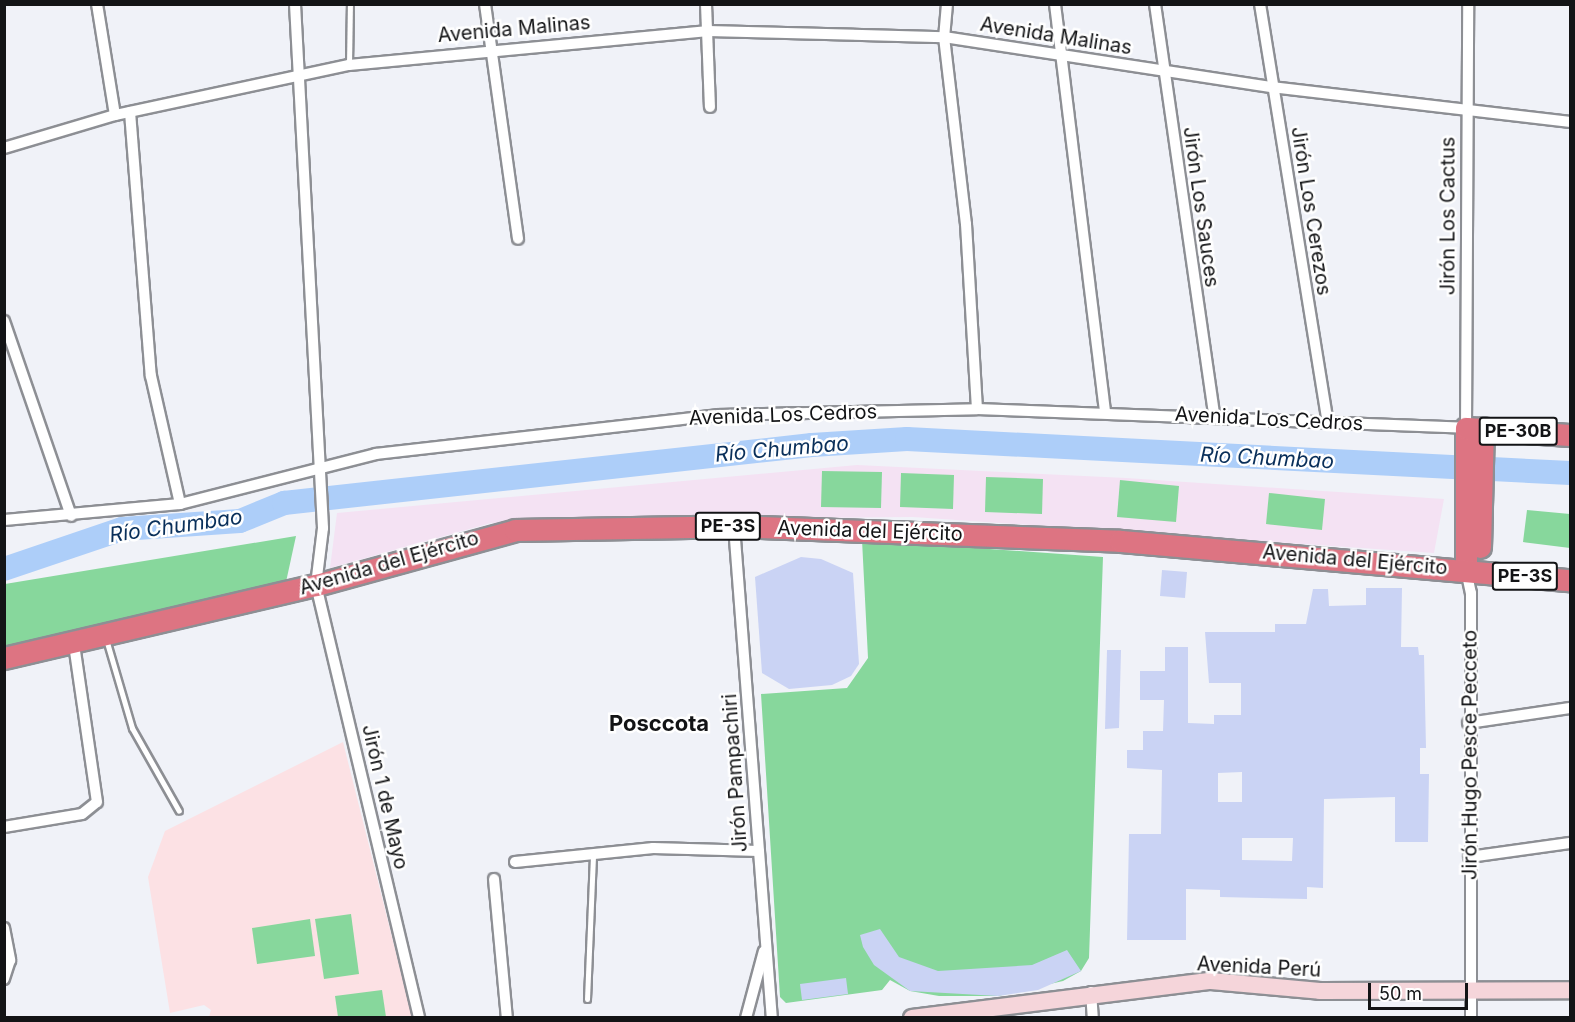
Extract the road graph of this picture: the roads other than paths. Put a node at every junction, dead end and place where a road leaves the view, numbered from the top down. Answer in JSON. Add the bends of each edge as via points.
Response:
{"nodes":[{"id":1,"x":97,"y":4,"type":"edge"},
{"id":2,"x":295,"y":4,"type":"edge"},
{"id":3,"x":350,"y":4,"type":"edge"},
{"id":4,"x":485,"y":4,"type":"edge"},
{"id":5,"x":706,"y":4,"type":"edge"},
{"id":6,"x":947,"y":4,"type":"edge"},
{"id":7,"x":1055,"y":4,"type":"edge"},
{"id":8,"x":1155,"y":4,"type":"edge"},
{"id":9,"x":1260,"y":4,"type":"edge"},
{"id":10,"x":1468,"y":4,"type":"edge"},
{"id":11,"x":708,"y":31,"type":"junction"},
{"id":12,"x":944,"y":37,"type":"junction"},
{"id":13,"x":492,"y":49,"type":"junction"},
{"id":14,"x":1059,"y":55,"type":"junction"},
{"id":15,"x":349,"y":65,"type":"junction"},
{"id":16,"x":1163,"y":71,"type":"junction"},
{"id":17,"x":296,"y":76,"type":"junction"},
{"id":18,"x":1272,"y":87,"type":"junction"},
{"id":19,"x":710,"y":107,"type":"dead end"},
{"id":20,"x":1466,"y":110,"type":"junction"},
{"id":21,"x":130,"y":112,"type":"junction"},
{"id":22,"x":115,"y":115,"type":"junction"},
{"id":23,"x":1570,"y":122,"type":"edge"},
{"id":24,"x":4,"y":148,"type":"edge"},
{"id":25,"x":518,"y":239,"type":"dead end"},
{"id":26,"x":4,"y":321,"type":"edge"},
{"id":27,"x":977,"y":408,"type":"junction"},
{"id":28,"x":1106,"y":412,"type":"junction"},
{"id":29,"x":1214,"y":415,"type":"junction"},
{"id":30,"x":1328,"y":423,"type":"junction"},
{"id":31,"x":1474,"y":434,"type":"junction"},
{"id":32,"x":1570,"y":435,"type":"edge"},
{"id":33,"x":317,"y":469,"type":"junction"},
{"id":34,"x":180,"y":504,"type":"junction"},
{"id":35,"x":71,"y":516,"type":"junction"},
{"id":36,"x":4,"y":520,"type":"edge"},
{"id":37,"x":734,"y":526,"type":"junction"},
{"id":38,"x":1472,"y":571,"type":"junction"},
{"id":39,"x":1570,"y":580,"type":"edge"},
{"id":40,"x":316,"y":585,"type":"junction"},
{"id":41,"x":105,"y":638,"type":"junction"},
{"id":42,"x":74,"y":644,"type":"junction"},
{"id":43,"x":4,"y":658,"type":"edge"},
{"id":44,"x":1570,"y":708,"type":"edge"},
{"id":45,"x":1468,"y":723,"type":"junction"},
{"id":46,"x":179,"y":811,"type":"dead end"},
{"id":47,"x":4,"y":827,"type":"edge"},
{"id":48,"x":1570,"y":843,"type":"edge"},
{"id":49,"x":759,"y":851,"type":"junction"},
{"id":50,"x":593,"y":852,"type":"junction"},
{"id":51,"x":1469,"y":857,"type":"junction"},
{"id":52,"x":515,"y":862,"type":"dead end"},
{"id":53,"x":494,"y":879,"type":"dead end"},
{"id":54,"x":4,"y":928,"type":"edge"},
{"id":55,"x":766,"y":942,"type":"junction"},
{"id":56,"x":6,"y":977,"type":"edge"},
{"id":57,"x":1570,"y":990,"type":"edge"},
{"id":58,"x":1091,"y":992,"type":"junction"},
{"id":59,"x":1471,"y":993,"type":"junction"},
{"id":60,"x":587,"y":999,"type":"dead end"},
{"id":61,"x":419,"y":1017,"type":"edge"},
{"id":62,"x":507,"y":1017,"type":"edge"},
{"id":63,"x":746,"y":1017,"type":"edge"},
{"id":64,"x":772,"y":1017,"type":"edge"},
{"id":65,"x":912,"y":1017,"type":"edge"},
{"id":66,"x":1093,"y":1017,"type":"edge"},
{"id":67,"x":1471,"y":1017,"type":"edge"}],
"edges":[{"from":1,"to":22,"type":"street"},
{"from":2,"to":17,"type":"street"},
{"from":3,"to":15,"type":"lane"},
{"from":4,"to":13,"type":"street"},
{"from":5,"to":11,"type":"street"},
{"from":6,"to":12,"type":"street"},
{"from":7,"to":14,"type":"street"},
{"from":8,"to":16,"type":"street","name":"Jirón Los Sauces"},
{"from":9,"to":18,"type":"street","name":"Jirón Los Cerezos"},
{"from":10,"to":20,"type":"street","name":"Jirón Los Cactus"},
{"from":11,"to":12,"type":"street","name":"Avenida Malinas"},
{"from":11,"to":13,"type":"street","name":"Avenida Malinas"},
{"from":11,"to":19,"type":"street"},
{"from":12,"to":14,"type":"street","name":"Avenida Malinas"},
{"from":12,"to":27,"type":"street","via":[[966,224]]},
{"from":13,"to":15,"type":"street","name":"Avenida Malinas"},
{"from":13,"to":25,"type":"street"},
{"from":14,"to":16,"type":"street","name":"Avenida Malinas"},
{"from":14,"to":28,"type":"street"},
{"from":15,"to":17,"type":"street","name":"Avenida Malinas"},
{"from":16,"to":18,"type":"street","name":"Avenida Malinas"},
{"from":16,"to":29,"type":"street","name":"Jirón Los Sauces"},
{"from":17,"to":21,"type":"street","name":"Avenida Malinas"},
{"from":17,"to":33,"type":"street"},
{"from":18,"to":20,"type":"street","name":"Avenida Malinas"},
{"from":18,"to":30,"type":"street","name":"Jirón Los Cerezos"},
{"from":20,"to":23,"type":"street","name":"Avenida Malinas"},
{"from":20,"to":31,"type":"street","name":"Jirón Los Cactus"},
{"from":21,"to":22,"type":"street","name":"Avenida Malinas"},
{"from":21,"to":34,"type":"street","via":[[151,376]]},
{"from":22,"to":24,"type":"street","name":"Avenida Malinas"},
{"from":26,"to":35,"type":"street"},
{"from":27,"to":28,"type":"street","name":"Avenida Los Cedros"},
{"from":27,"to":33,"type":"street","name":"Avenida Los Cedros","via":[[719,415],[522,434]]},
{"from":28,"to":29,"type":"street","name":"Avenida Los Cedros"},
{"from":29,"to":30,"type":"street","name":"Avenida Los Cedros"},
{"from":30,"to":31,"type":"street","name":"Avenida Los Cedros"},
{"from":31,"to":32,"type":"highway","name":"Avenida Los Cedros","number":"PE-30B"},
{"from":31,"to":38,"type":"highway","name":"Jirón Hugo Pesce Pecceto","number":"PE-30B"},
{"from":33,"to":34,"type":"street","name":"Avenida Los Cedros","via":[[254,489]]},
{"from":33,"to":40,"type":"street","via":[[323,528]]},
{"from":34,"to":35,"type":"street","name":"Avenida Los Cedros"},
{"from":35,"to":36,"type":"street","name":"Avenida Los Cedros"},
{"from":37,"to":38,"type":"highway","name":"Avenida del Ejército","number":"PE-3S","via":[[1120,541]]},
{"from":37,"to":40,"type":"highway","name":"Avenida del Ejército","number":"PE-3S","via":[[515,530]]},
{"from":37,"to":49,"type":"street","name":"Jirón Pampachiri"},
{"from":38,"to":39,"type":"highway","name":"Avenida del Ejército","number":"PE-3S"},
{"from":38,"to":45,"type":"street","name":"Jirón Hugo Pesce Pecceto"},
{"from":40,"to":41,"type":"highway","name":"Avenida del Ejército","number":"PE-3S"},
{"from":40,"to":61,"type":"street","name":"Jirón 1 de Mayo"},
{"from":41,"to":42,"type":"highway","name":"Avenida del Ejército","number":"PE-3S"},
{"from":41,"to":46,"type":"lane","via":[[132,728]]},
{"from":42,"to":43,"type":"highway","name":"Avenida del Ejército","number":"PE-3S"},
{"from":42,"to":47,"type":"street","via":[[97,795],[93,808],[82,814]]},
{"from":44,"to":45,"type":"street"},
{"from":45,"to":51,"type":"street","name":"Jirón Hugo Pesce Pecceto"},
{"from":48,"to":51,"type":"street"},
{"from":49,"to":50,"type":"street"},
{"from":49,"to":55,"type":"street","name":"Jirón Pampachiri"},
{"from":50,"to":52,"type":"street"},
{"from":50,"to":60,"type":"lane"},
{"from":51,"to":59,"type":"street","name":"Jirón Hugo Pesce Pecceto"},
{"from":53,"to":62,"type":"street"},
{"from":54,"to":56,"type":"street"},
{"from":55,"to":63,"type":"street"},
{"from":55,"to":64,"type":"street","name":"Jirón Pampachiri"},
{"from":57,"to":59,"type":"street","name":"Avenida Perú"},
{"from":58,"to":59,"type":"street","name":"Avenida Perú","via":[[1210,981],[1320,992]]},
{"from":58,"to":65,"type":"street","name":"Avenida Perú"},
{"from":58,"to":66,"type":"street"},
{"from":59,"to":67,"type":"street","name":"Jirón Hugo Pesce Pecceto"}]}
